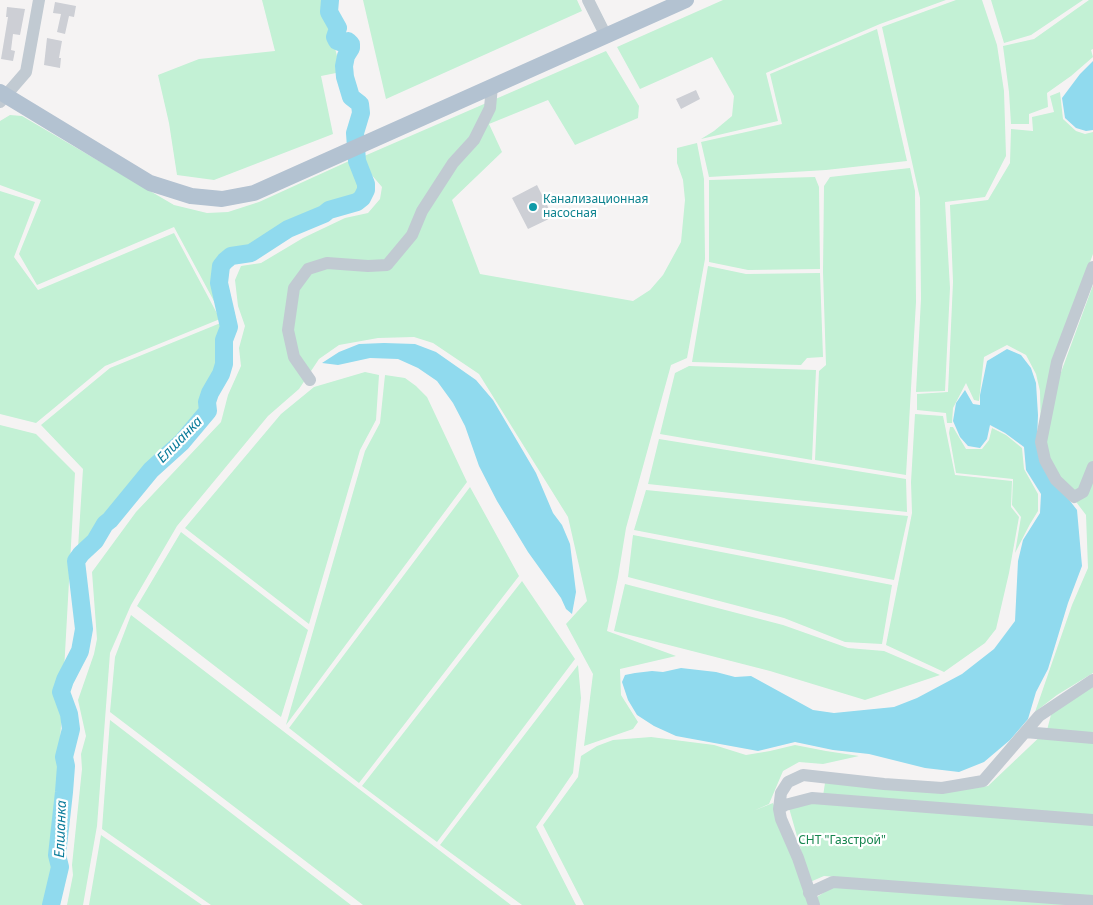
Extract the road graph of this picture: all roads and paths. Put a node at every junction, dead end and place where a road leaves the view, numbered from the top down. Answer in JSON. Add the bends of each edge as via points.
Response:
{"nodes":[{"id":1,"x":39,"y":0,"type":"edge"},
{"id":2,"x":588,"y":0,"type":"edge"},
{"id":3,"x":686,"y":0,"type":"edge"},
{"id":4,"x":606,"y":36,"type":"junction"},
{"id":5,"x":492,"y":86,"type":"junction"},
{"id":6,"x":2,"y":96,"type":"edge"},
{"id":7,"x":1093,"y":267,"type":"edge"},
{"id":8,"x":310,"y":380,"type":"dead end"},
{"id":9,"x":1093,"y":467,"type":"edge"},
{"id":10,"x":1093,"y":680,"type":"edge"},
{"id":11,"x":1026,"y":732,"type":"junction"},
{"id":12,"x":1093,"y":738,"type":"edge"},
{"id":13,"x":779,"y":809,"type":"junction"},
{"id":14,"x":1093,"y":820,"type":"edge"},
{"id":15,"x":809,"y":893,"type":"junction"},
{"id":16,"x":1093,"y":902,"type":"edge"},
{"id":17,"x":814,"y":905,"type":"edge"}],
"edges":[{"from":1,"to":6,"type":"street","via":[[26,72]]},
{"from":2,"to":4,"type":"street"},
{"from":3,"to":4,"type":"main road"},
{"from":4,"to":5,"type":"main road"},
{"from":5,"to":6,"type":"main road","via":[[254,193],[222,199],[191,196],[150,183]]},
{"from":5,"to":8,"type":"street","via":[[490,108],[474,140],[453,163],[422,211],[412,235],[388,265],[327,263],[308,270],[294,288],[288,330],[294,357]]},
{"from":7,"to":9,"type":"street","via":[[1057,362],[1041,442],[1045,460],[1056,480],[1074,497],[1083,492]]},
{"from":10,"to":11,"type":"street","via":[[1039,716]]},
{"from":11,"to":12,"type":"street"},
{"from":11,"to":13,"type":"street","via":[[983,781],[942,788],[803,775],[788,782],[781,793]]},
{"from":13,"to":14,"type":"street","via":[[812,798]]},
{"from":13,"to":15,"type":"street"},
{"from":15,"to":16,"type":"street","via":[[834,882]]},
{"from":15,"to":17,"type":"street"}]}
